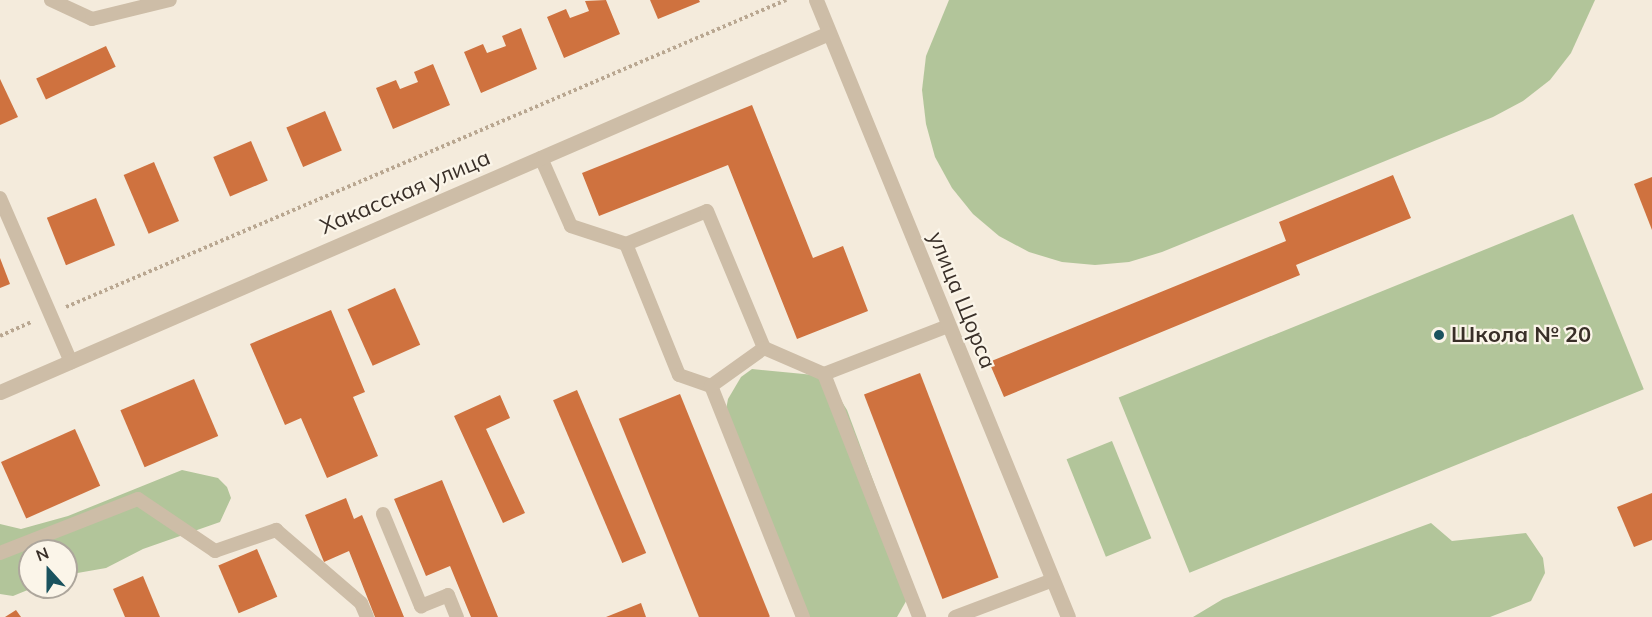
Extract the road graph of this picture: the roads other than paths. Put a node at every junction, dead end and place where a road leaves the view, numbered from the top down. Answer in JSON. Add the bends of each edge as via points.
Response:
{"nodes":[{"id":1,"x":51,"y":0,"type":"edge"},
{"id":2,"x":170,"y":0,"type":"edge"},
{"id":3,"x":816,"y":0,"type":"edge"},
{"id":4,"x":829,"y":33,"type":"junction"},
{"id":5,"x":541,"y":158,"type":"junction"},
{"id":6,"x":0,"y":198,"type":"edge"},
{"id":7,"x":626,"y":244,"type":"junction"},
{"id":8,"x":948,"y":326,"type":"junction"},
{"id":9,"x":764,"y":348,"type":"junction"},
{"id":10,"x":71,"y":362,"type":"junction"},
{"id":11,"x":824,"y":374,"type":"junction"},
{"id":12,"x":711,"y":386,"type":"junction"},
{"id":13,"x":0,"y":392,"type":"edge"},
{"id":14,"x":383,"y":514,"type":"dead end"},
{"id":15,"x":0,"y":553,"type":"edge"},
{"id":16,"x":1053,"y":580,"type":"junction"},
{"id":17,"x":367,"y":617,"type":"edge"},
{"id":18,"x":457,"y":617,"type":"edge"},
{"id":19,"x":803,"y":617,"type":"edge"},
{"id":20,"x":919,"y":617,"type":"edge"},
{"id":21,"x":955,"y":617,"type":"edge"},
{"id":22,"x":1068,"y":617,"type":"edge"}],
"edges":[{"from":1,"to":2,"type":"lane","via":[[92,19]]},
{"from":3,"to":4,"type":"street","name":"улица Щорса"},
{"from":4,"to":5,"type":"street","name":"Хакасская улица"},
{"from":4,"to":8,"type":"street","name":"улица Щорса"},
{"from":5,"to":7,"type":"lane","via":[[571,226]]},
{"from":5,"to":10,"type":"street","name":"Хакасская улица"},
{"from":6,"to":10,"type":"lane"},
{"from":7,"to":9,"type":"lane","via":[[707,211]]},
{"from":7,"to":12,"type":"lane","via":[[680,375]]},
{"from":8,"to":11,"type":"lane"},
{"from":8,"to":16,"type":"street","name":"улица Щорса"},
{"from":9,"to":11,"type":"lane"},
{"from":9,"to":12,"type":"lane"},
{"from":10,"to":13,"type":"street","name":"Хакасская улица"},
{"from":11,"to":20,"type":"lane"},
{"from":12,"to":19,"type":"lane"},
{"from":14,"to":18,"type":"lane","via":[[420,606],[448,595]]},
{"from":15,"to":17,"type":"lane","via":[[138,499],[215,552],[276,530],[361,603]]},
{"from":16,"to":21,"type":"lane"},
{"from":16,"to":22,"type":"street","name":"улица Щорса"}]}
